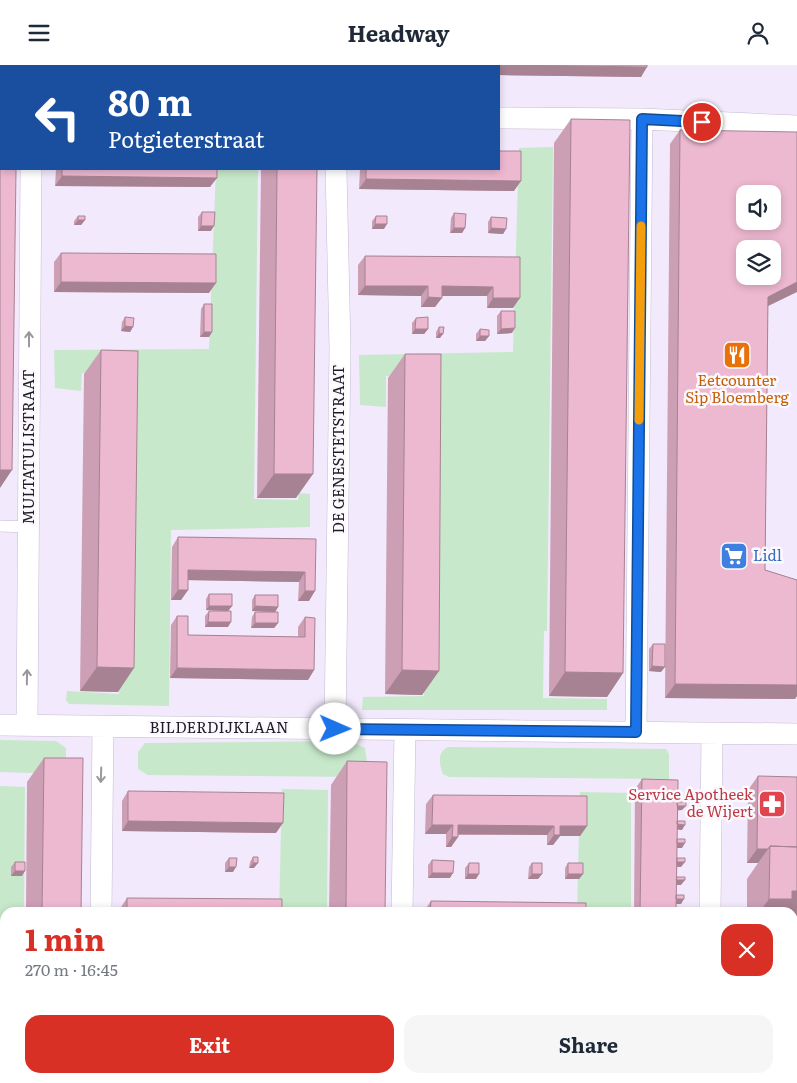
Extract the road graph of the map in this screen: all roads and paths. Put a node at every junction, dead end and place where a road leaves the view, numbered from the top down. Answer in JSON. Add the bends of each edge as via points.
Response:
{"nodes":[{"id":1,"x":500,"y":118,"type":"edge"},
{"id":2,"x":642,"y":119,"type":"junction"},
{"id":3,"x":797,"y":126,"type":"edge"},
{"id":4,"x":31,"y":170,"type":"edge"},
{"id":5,"x":336,"y":170,"type":"edge"},
{"id":6,"x":0,"y":526,"type":"edge"},
{"id":7,"x":29,"y":527,"type":"junction"},
{"id":8,"x":0,"y":725,"type":"edge"},
{"id":9,"x":27,"y":726,"type":"junction"},
{"id":10,"x":103,"y":727,"type":"junction"},
{"id":11,"x":335,"y":729,"type":"junction"},
{"id":12,"x":404,"y":730,"type":"junction"},
{"id":13,"x":636,"y":732,"type":"junction"},
{"id":14,"x":712,"y":733,"type":"junction"},
{"id":15,"x":797,"y":734,"type":"edge"},
{"id":16,"x":100,"y":907,"type":"edge"},
{"id":17,"x":402,"y":907,"type":"edge"},
{"id":18,"x":710,"y":907,"type":"edge"}],
"edges":[{"from":1,"to":2,"type":"street"},
{"from":2,"to":3,"type":"street"},
{"from":2,"to":13,"type":"street"},
{"from":7,"to":4,"type":"street","name":"MULTATULISTRAAT","one_way":true},
{"from":5,"to":11,"type":"street","name":"DE GENESTETSTRAAT","via":[[340,348]]},
{"from":6,"to":7,"type":"lane"},
{"from":9,"to":7,"type":"street","name":"MULTATULISTRAAT","one_way":true},
{"from":8,"to":9,"type":"street","name":"BILDERDIJKLAAN"},
{"from":9,"to":10,"type":"street","name":"BILDERDIJKLAAN"},
{"from":10,"to":11,"type":"street","name":"BILDERDIJKLAAN"},
{"from":10,"to":16,"type":"street","one_way":true},
{"from":11,"to":12,"type":"street","name":"BILDERDIJKLAAN"},
{"from":12,"to":13,"type":"street","name":"BILDERDIJKLAAN"},
{"from":12,"to":17,"type":"street"},
{"from":13,"to":14,"type":"street","name":"BILDERDIJKLAAN"},
{"from":14,"to":15,"type":"street","name":"BILDERDIJKLAAN"},
{"from":14,"to":18,"type":"street"}]}
